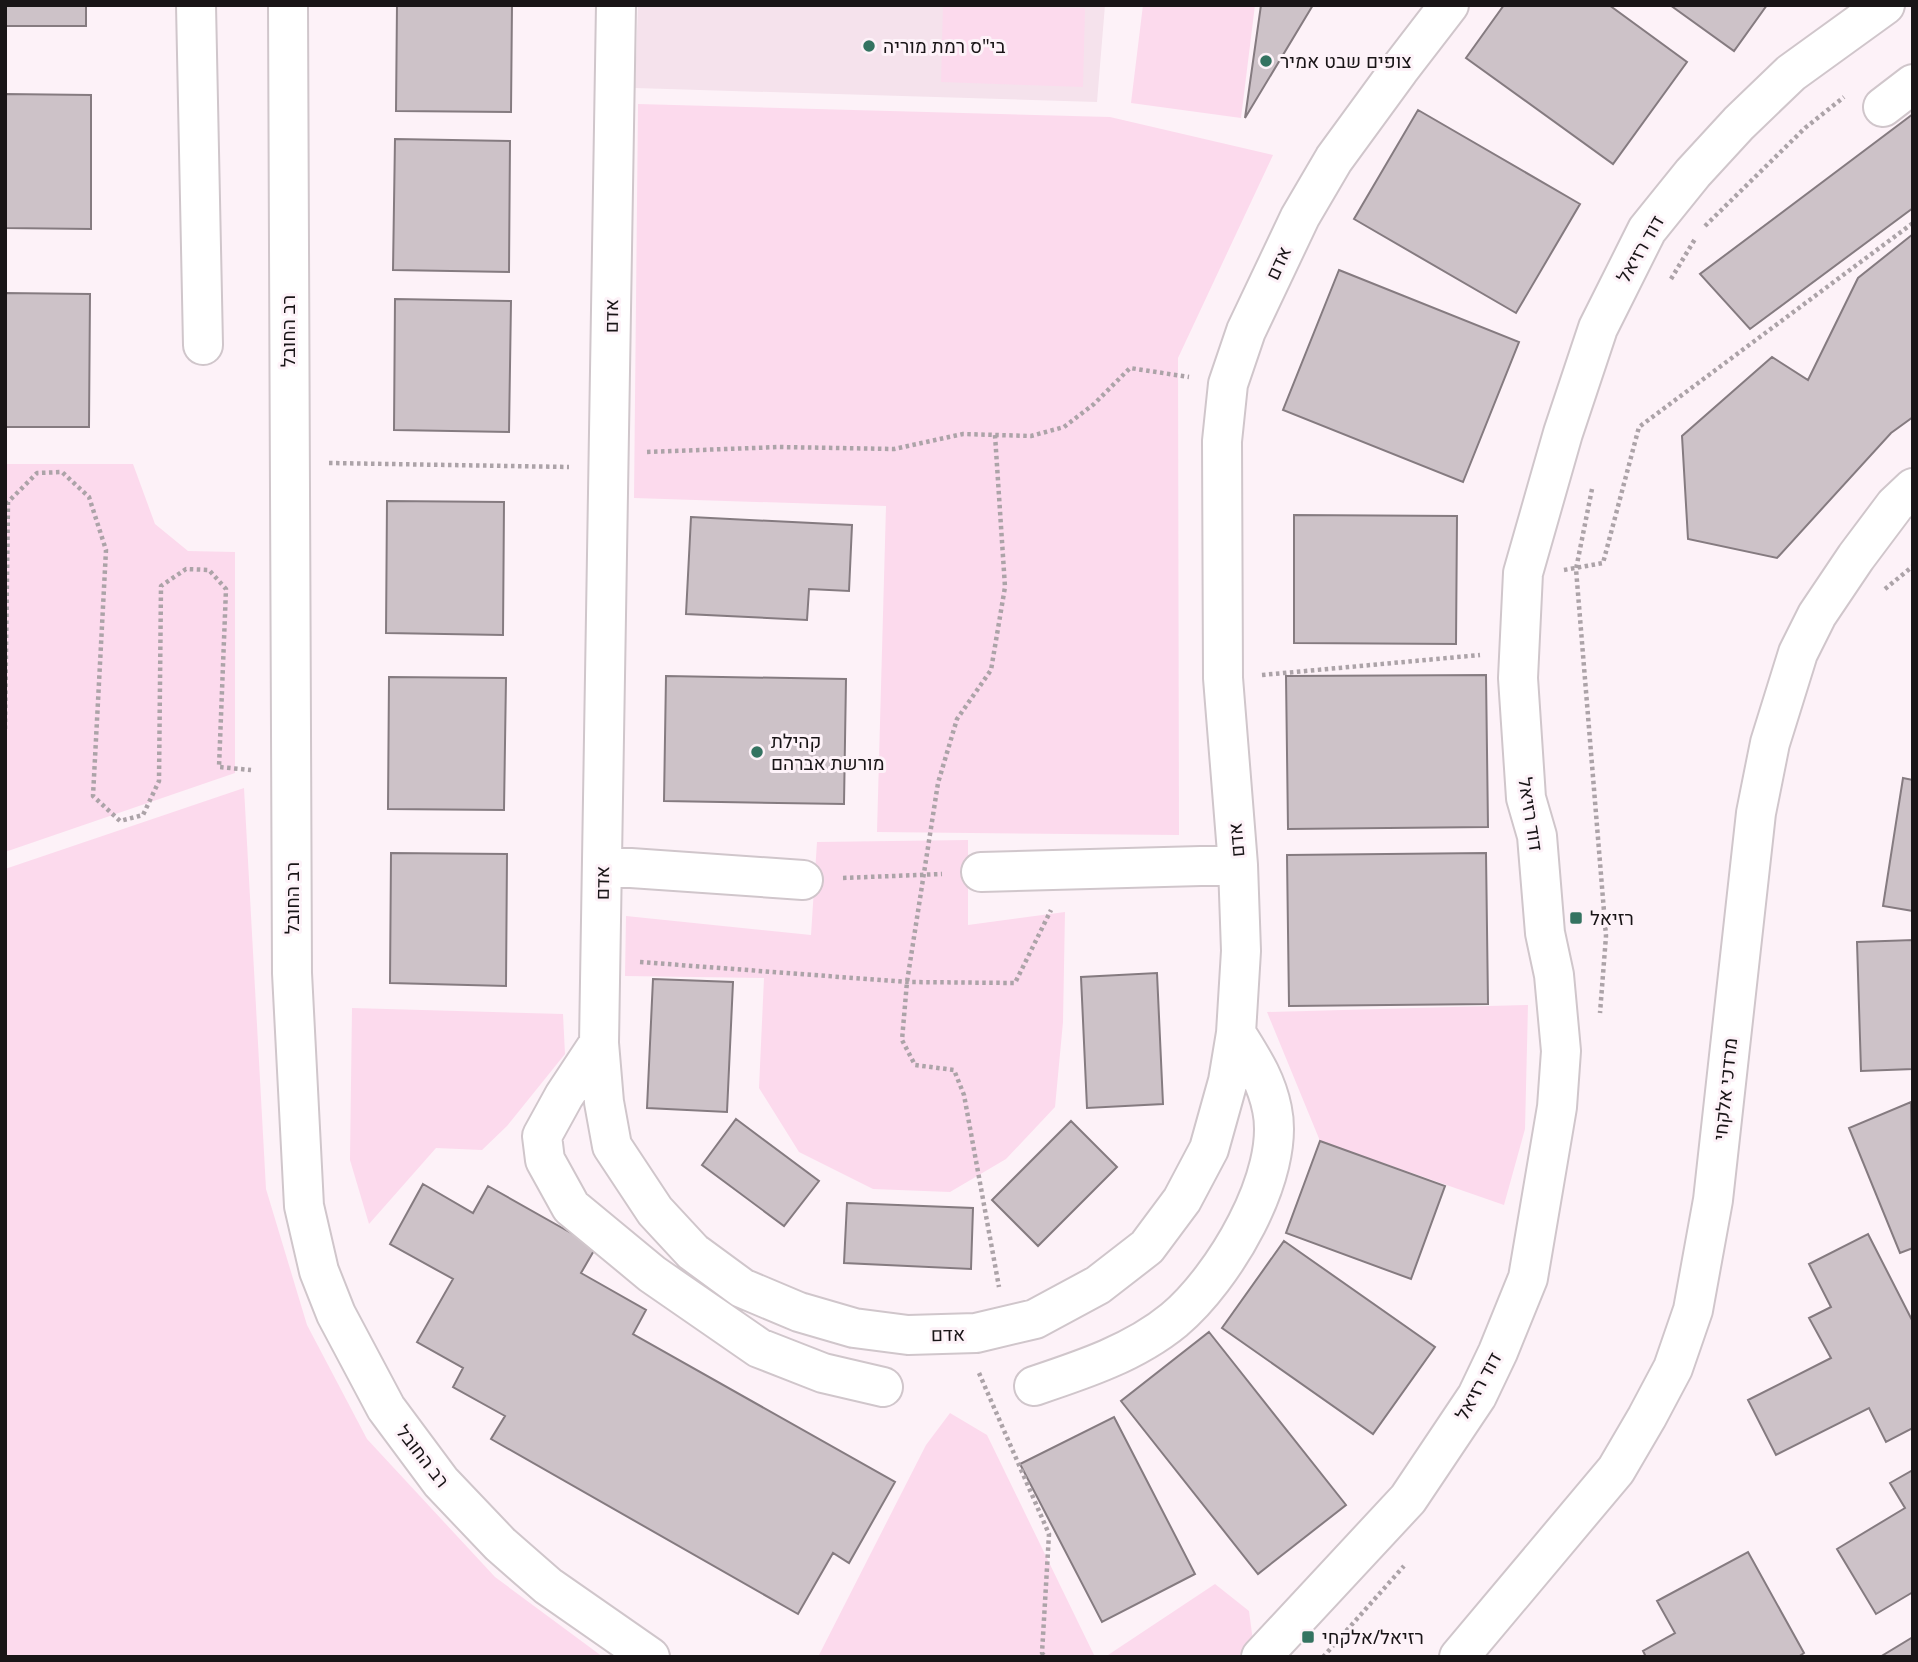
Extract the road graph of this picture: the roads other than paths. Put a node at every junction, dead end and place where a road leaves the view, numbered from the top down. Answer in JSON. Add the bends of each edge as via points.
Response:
{"nodes":[{"id":1,"x":197,"y":5,"type":"edge"},
{"id":2,"x":288,"y":5,"type":"edge"},
{"id":3,"x":616,"y":5,"type":"edge"},
{"id":4,"x":1449,"y":5,"type":"edge"},
{"id":5,"x":1885,"y":5,"type":"edge"},
{"id":6,"x":1913,"y":84,"type":"edge"},
{"id":7,"x":1866,"y":100,"type":"road end"},
{"id":8,"x":203,"y":345,"type":"dead end"},
{"id":9,"x":1913,"y":488,"type":"edge"},
{"id":10,"x":1238,"y":865,"type":"junction"},
{"id":11,"x":602,"y":866,"type":"junction"},
{"id":12,"x":981,"y":872,"type":"road end"},
{"id":13,"x":803,"y":880,"type":"road end"},
{"id":14,"x":1236,"y":1033,"type":"junction"},
{"id":15,"x":599,"y":1043,"type":"junction"},
{"id":16,"x":1034,"y":1386,"type":"dead end"},
{"id":17,"x":883,"y":1387,"type":"dead end"},
{"id":18,"x":650,"y":1657,"type":"edge"},
{"id":19,"x":1261,"y":1657,"type":"edge"},
{"id":20,"x":1459,"y":1657,"type":"edge"}],
"edges":[{"from":1,"to":8,"type":"street"},
{"from":2,"to":18,"type":"street","name":"רב החובל","via":[[292,973],[304,1206],[319,1271],[336,1314],[386,1408],[441,1482],[548,1586]]},
{"from":3,"to":11,"type":"street","name":"אדם"},
{"from":4,"to":10,"type":"street","name":"אדם","via":[[1334,159],[1300,217],[1246,331],[1228,384],[1222,441],[1223,678]]},
{"from":5,"to":19,"type":"street","name":"דוד רזיאל","via":[[1791,74],[1693,173],[1647,230],[1598,328],[1523,573],[1518,678],[1526,798],[1537,836],[1561,1051],[1557,1107],[1528,1278],[1477,1396],[1408,1499]]},
{"from":6,"to":7,"type":"street"},
{"from":9,"to":20,"type":"street","name":"מרדכי אלקחי","via":[[1856,556],[1817,615],[1798,653],[1770,743],[1756,813],[1713,1200],[1693,1310],[1673,1368],[1616,1470]]},
{"from":10,"to":12,"type":"street"},
{"from":10,"to":14,"type":"street","name":"אדם","via":[[1241,951]]},
{"from":11,"to":13,"type":"street"},
{"from":11,"to":15,"type":"street","name":"אדם"},
{"from":14,"to":15,"type":"street","name":"אדם","via":[[1209,1149],[1181,1200],[1147,1247],[1098,1285],[1035,1319],[976,1333],[908,1335],[854,1328],[799,1312],[742,1288],[693,1252],[655,1211],[612,1146]]},
{"from":14,"to":16,"type":"street","via":[[1265,1079],[1273,1113],[1273,1155],[1241,1239],[1174,1320],[1092,1367]]},
{"from":15,"to":17,"type":"street","via":[[542,1136],[545,1160],[571,1207],[652,1274],[759,1348],[823,1373]]}]}
